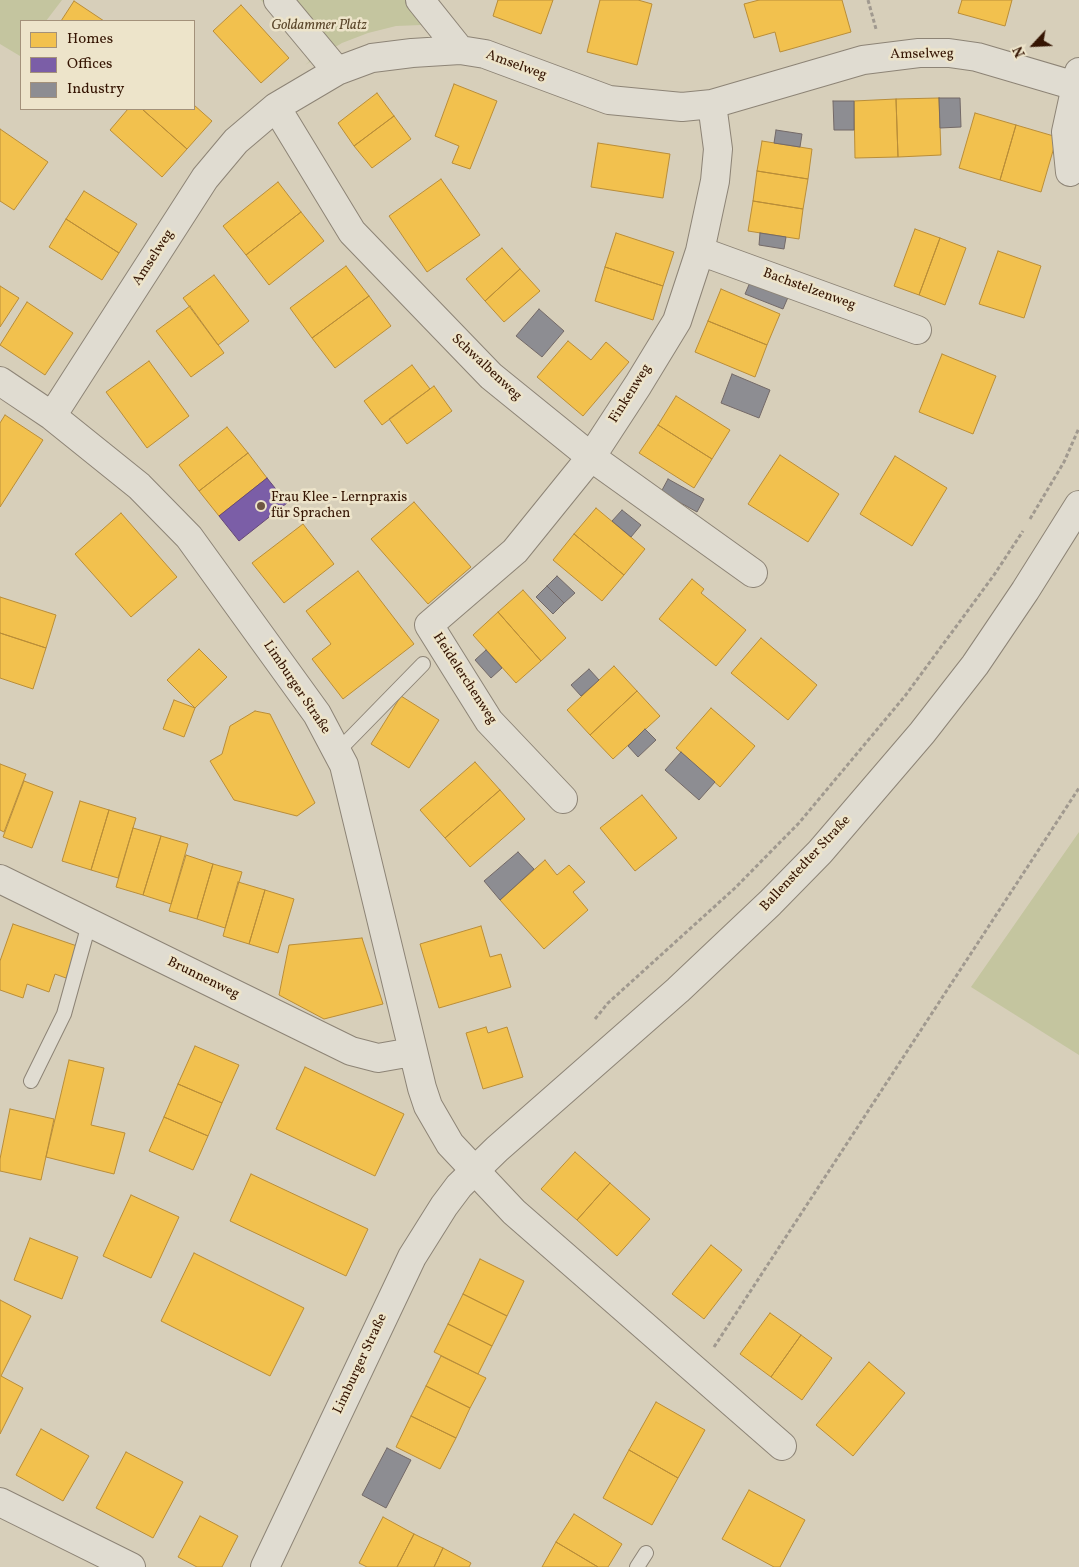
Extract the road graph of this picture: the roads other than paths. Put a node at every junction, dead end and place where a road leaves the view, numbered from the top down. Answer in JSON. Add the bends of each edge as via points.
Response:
{"nodes":[{"id":1,"x":278,"y":0,"type":"edge"},
{"id":2,"x":420,"y":0,"type":"edge"},
{"id":3,"x":460,"y":50,"type":"junction"},
{"id":4,"x":337,"y":71,"type":"junction"},
{"id":5,"x":1078,"y":82,"type":"edge"},
{"id":6,"x":712,"y":104,"type":"junction"},
{"id":7,"x":276,"y":107,"type":"junction"},
{"id":8,"x":1070,"y":172,"type":"dead end"},
{"id":9,"x":700,"y":251,"type":"junction"},
{"id":10,"x":917,"y":330,"type":"dead end"},
{"id":11,"x":0,"y":380,"type":"edge"},
{"id":12,"x":52,"y":416,"type":"junction"},
{"id":13,"x":591,"y":457,"type":"junction"},
{"id":14,"x":1079,"y":505,"type":"edge"},
{"id":15,"x":753,"y":573,"type":"dead end"},
{"id":16,"x":429,"y":625,"type":"joint"},
{"id":17,"x":423,"y":664,"type":"dead end"},
{"id":18,"x":337,"y":752,"type":"junction"},
{"id":19,"x":563,"y":799,"type":"dead end"},
{"id":20,"x":0,"y":879,"type":"edge"},
{"id":21,"x":89,"y":924,"type":"junction"},
{"id":22,"x":412,"y":1052,"type":"junction"},
{"id":23,"x":32,"y":1081,"type":"dead end"},
{"id":24,"x":474,"y":1171,"type":"junction"},
{"id":25,"x":782,"y":1446,"type":"dead end"},
{"id":26,"x":0,"y":1502,"type":"edge"},
{"id":27,"x":646,"y":1553,"type":"dead end"},
{"id":28,"x":131,"y":1567,"type":"edge"},
{"id":29,"x":265,"y":1567,"type":"edge"},
{"id":30,"x":637,"y":1567,"type":"edge"}],
"edges":[{"from":1,"to":4,"type":"street"},
{"from":2,"to":3,"type":"street"},
{"from":3,"to":4,"type":"street","name":"Amselweg","via":[[372,58]]},
{"from":3,"to":6,"type":"street","name":"Amselweg","via":[[506,60],[609,100],[647,106]]},
{"from":4,"to":7,"type":"street","name":"Amselweg"},
{"from":5,"to":6,"type":"street","name":"Amselweg","via":[[950,53],[919,53],[863,60]]},
{"from":5,"to":8,"type":"street","via":[[1066,132]]},
{"from":6,"to":9,"type":"street","name":"Finkenweg","via":[[718,149],[715,181]]},
{"from":7,"to":12,"type":"street","name":"Amselweg","via":[[236,141],[205,178]]},
{"from":7,"to":13,"type":"street","name":"Schwalbenweg","via":[[352,232],[491,376]]},
{"from":9,"to":10,"type":"street","name":"Bachstelzenweg"},
{"from":9,"to":13,"type":"street","name":"Finkenweg","via":[[676,321]]},
{"from":11,"to":12,"type":"street","name":"Limburger Straße"},
{"from":12,"to":18,"type":"street","name":"Limburger Straße","via":[[140,486],[189,537],[317,714]]},
{"from":13,"to":15,"type":"street","name":"Schwalbenweg"},
{"from":13,"to":16,"type":"street","name":"Finkenweg","via":[[515,551]]},
{"from":14,"to":24,"type":"street","name":"Ballenstedter Straße","via":[[975,665],[820,852],[678,990]]},
{"from":16,"to":19,"type":"street","name":"Heidelerchenweg","via":[[489,721]]},
{"from":17,"to":18,"type":"lane"},
{"from":18,"to":22,"type":"street","name":"Limburger Straße","via":[[344,765]]},
{"from":20,"to":21,"type":"street","name":"Brunnenweg"},
{"from":21,"to":22,"type":"street","name":"Brunnenweg","via":[[351,1051],[378,1058]]},
{"from":21,"to":23,"type":"lane","via":[[64,1014]]},
{"from":22,"to":24,"type":"street","name":"Limburger Straße","via":[[428,1106],[450,1144]]},
{"from":24,"to":25,"type":"street","name":"Limburger Straße","via":[[514,1212]]},
{"from":24,"to":29,"type":"street","name":"Limburger Straße","via":[[444,1206],[412,1257]]},
{"from":26,"to":28,"type":"street"},
{"from":27,"to":30,"type":"lane"}]}
